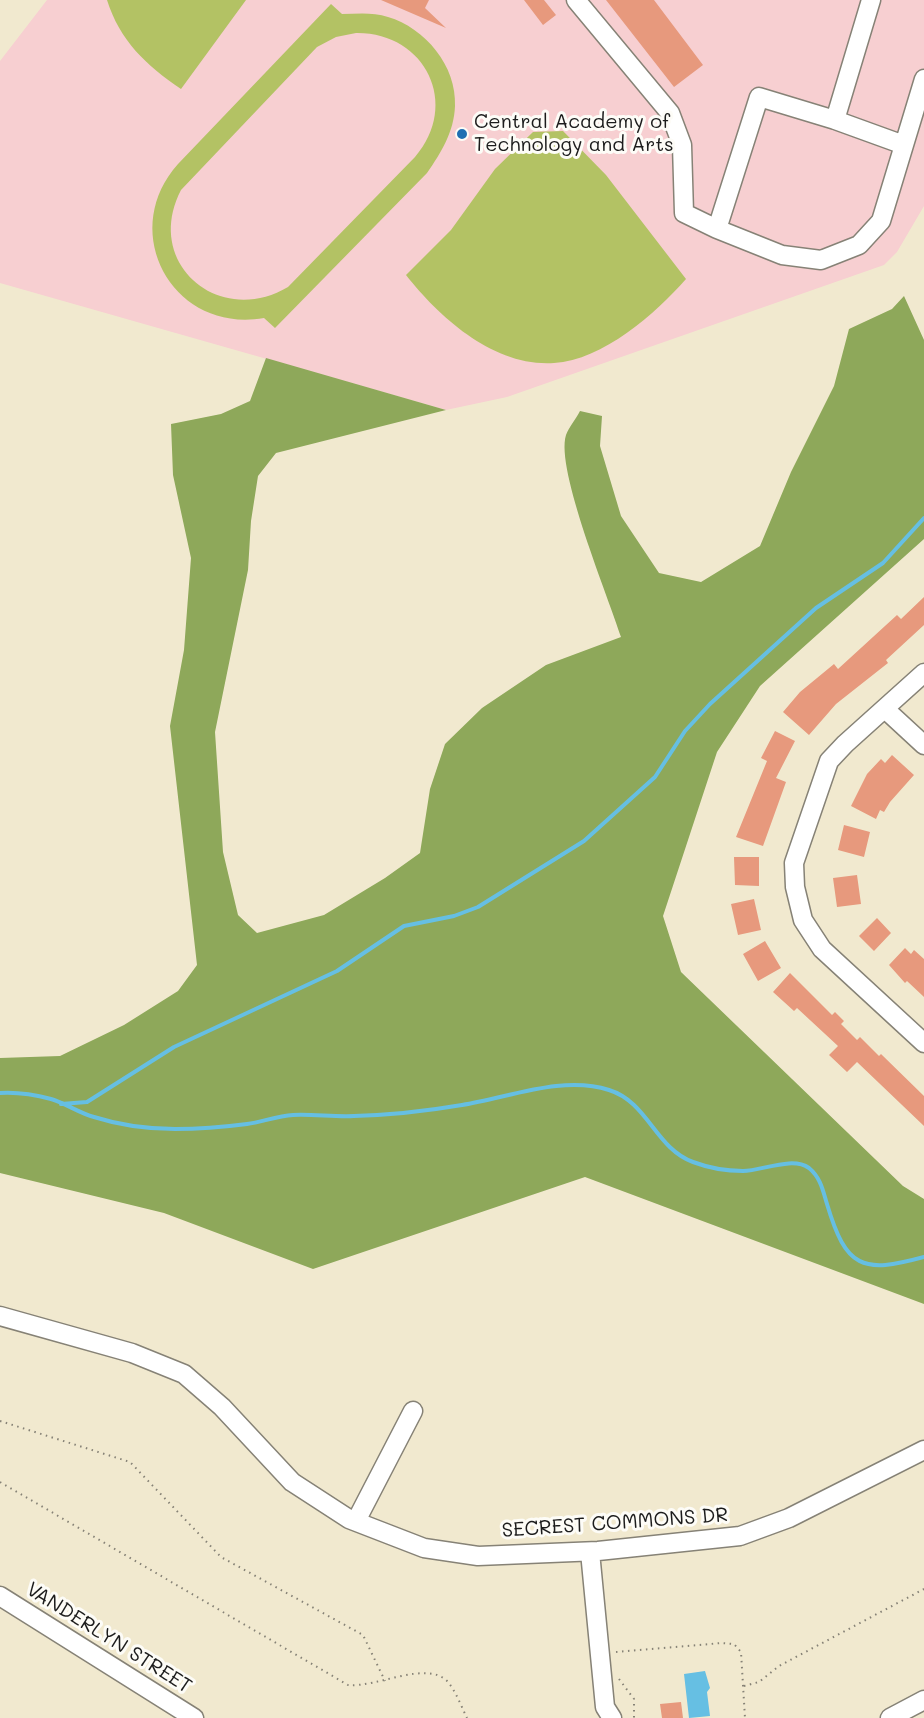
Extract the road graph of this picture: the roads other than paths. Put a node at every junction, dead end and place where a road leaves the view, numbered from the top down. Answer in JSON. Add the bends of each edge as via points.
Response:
{"nodes":[{"id":1,"x":576,"y":0,"type":"edge"},
{"id":2,"x":871,"y":0,"type":"edge"},
{"id":3,"x":924,"y":79,"type":"edge"},
{"id":4,"x":835,"y":120,"type":"junction"},
{"id":5,"x":904,"y":145,"type":"junction"},
{"id":6,"x":717,"y":229,"type":"junction"},
{"id":7,"x":924,"y":672,"type":"edge"},
{"id":8,"x":885,"y":709,"type":"junction"},
{"id":9,"x":924,"y":745,"type":"edge"},
{"id":10,"x":924,"y":1043,"type":"edge"},
{"id":11,"x":0,"y":1316,"type":"edge"},
{"id":12,"x":413,"y":1411,"type":"dead end"},
{"id":13,"x":924,"y":1450,"type":"edge"},
{"id":14,"x":356,"y":1521,"type":"junction"},
{"id":15,"x":590,"y":1551,"type":"junction"},
{"id":16,"x":0,"y":1596,"type":"edge"},
{"id":17,"x":924,"y":1700,"type":"edge"},
{"id":18,"x":608,"y":1712,"type":"edge"},
{"id":19,"x":194,"y":1718,"type":"edge"},
{"id":20,"x":890,"y":1718,"type":"edge"}],
"edges":[{"from":1,"to":6,"type":"street","via":[[670,113],[682,145],[684,213]]},
{"from":2,"to":4,"type":"street"},
{"from":3,"to":5,"type":"street"},
{"from":4,"to":5,"type":"street"},
{"from":4,"to":6,"type":"street","via":[[759,97]]},
{"from":5,"to":6,"type":"street","via":[[881,221],[859,245],[821,260],[782,255]]},
{"from":7,"to":8,"type":"street"},
{"from":8,"to":9,"type":"street"},
{"from":8,"to":10,"type":"street","via":[[829,761],[794,863],[795,888],[803,920],[822,949]]},
{"from":11,"to":14,"type":"street","name":"SECREST COMMONS DR","via":[[132,1353],[184,1374],[222,1407],[292,1482]]},
{"from":12,"to":14,"type":"street"},
{"from":13,"to":15,"type":"street","name":"SECREST COMMONS DR","via":[[789,1518],[740,1536]]},
{"from":14,"to":15,"type":"street","name":"SECREST COMMONS DR","via":[[424,1548],[478,1556]]},
{"from":15,"to":18,"type":"street"},
{"from":16,"to":19,"type":"street","name":"VANDERLYN STREET"},
{"from":17,"to":20,"type":"street"}]}
